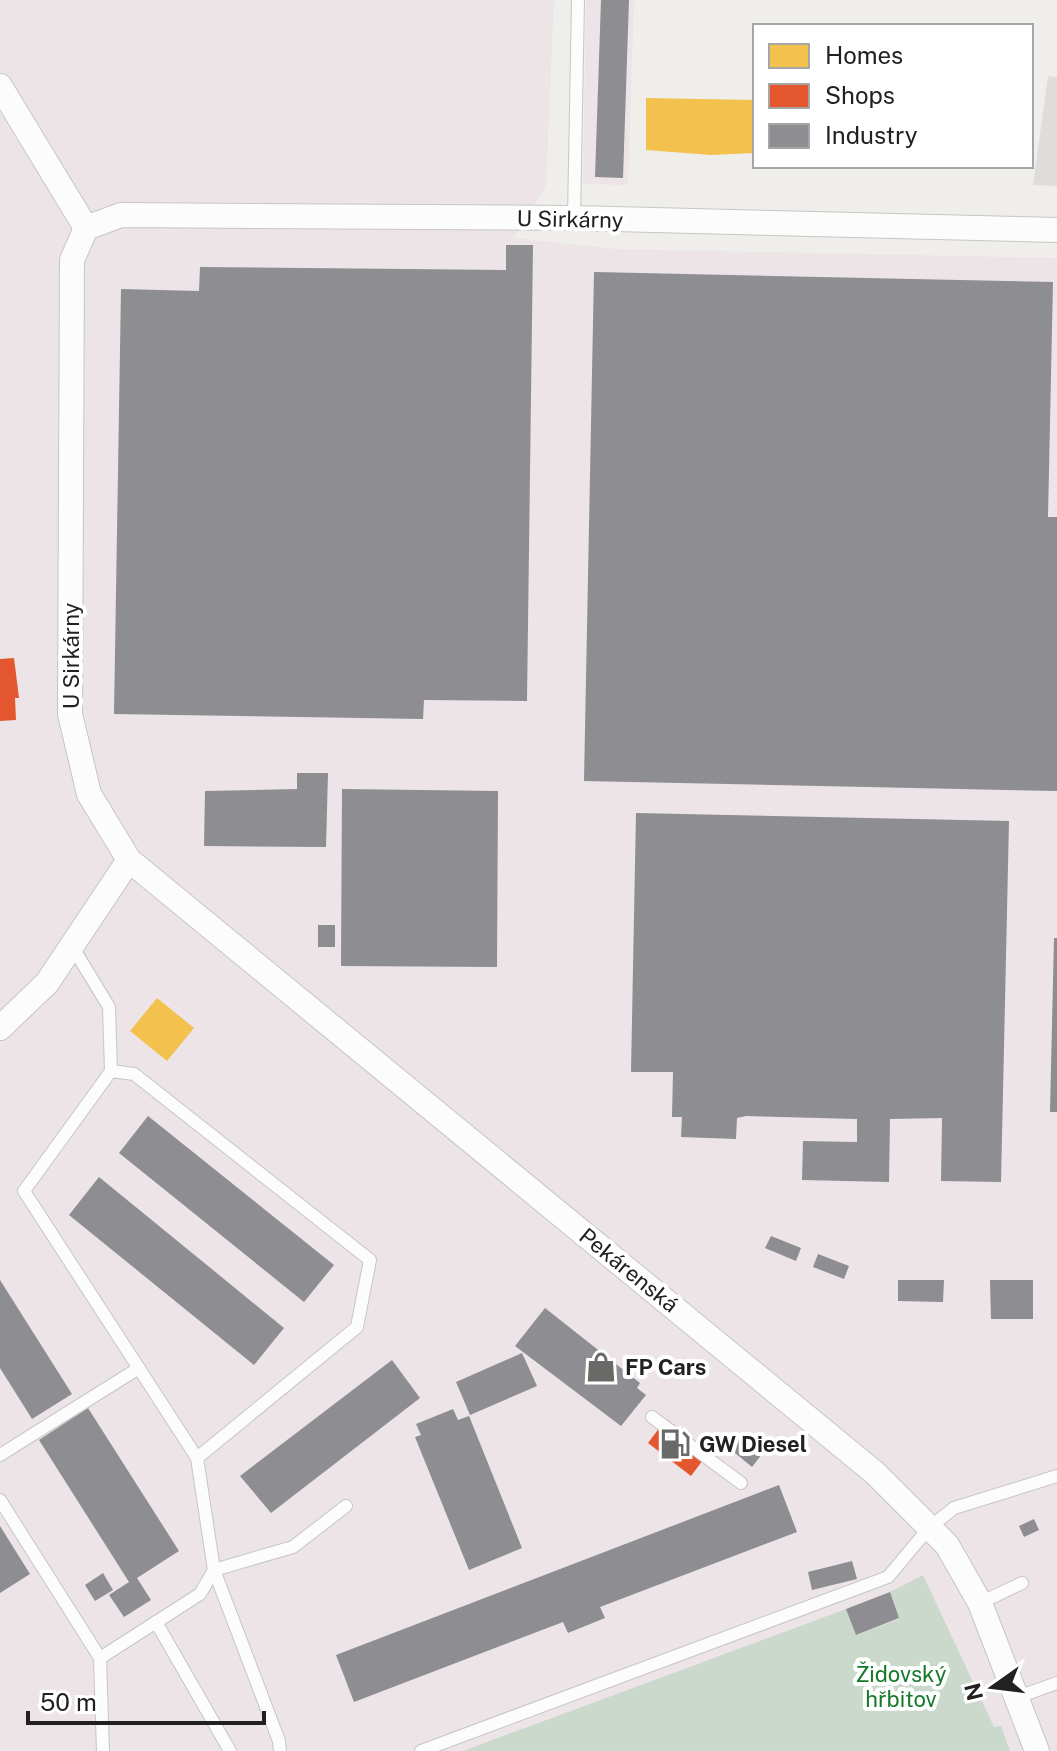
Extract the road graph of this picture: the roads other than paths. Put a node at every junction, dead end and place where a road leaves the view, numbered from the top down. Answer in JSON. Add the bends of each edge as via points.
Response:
{"nodes":[{"id":1,"x":578,"y":0,"type":"edge"},
{"id":2,"x":0,"y":86,"type":"edge"},
{"id":3,"x":574,"y":218,"type":"junction"},
{"id":4,"x":86,"y":228,"type":"junction"},
{"id":5,"x":1057,"y":230,"type":"edge"},
{"id":6,"x":129,"y":860,"type":"junction"},
{"id":7,"x":72,"y":946,"type":"junction"},
{"id":8,"x":0,"y":1028,"type":"edge"},
{"id":9,"x":111,"y":1071,"type":"junction"},
{"id":10,"x":139,"y":1368,"type":"junction"},
{"id":11,"x":652,"y":1417,"type":"dead end"},
{"id":12,"x":0,"y":1455,"type":"edge"},
{"id":13,"x":197,"y":1458,"type":"junction"},
{"id":14,"x":1057,"y":1476,"type":"edge"},
{"id":15,"x":741,"y":1483,"type":"dead end"},
{"id":16,"x":0,"y":1500,"type":"edge"},
{"id":17,"x":346,"y":1506,"type":"dead end"},
{"id":18,"x":929,"y":1528,"type":"junction"},
{"id":19,"x":214,"y":1570,"type":"junction"},
{"id":20,"x":1022,"y":1583,"type":"dead end"},
{"id":21,"x":980,"y":1603,"type":"junction"},
{"id":22,"x":156,"y":1622,"type":"junction"},
{"id":23,"x":100,"y":1658,"type":"junction"},
{"id":24,"x":1057,"y":1683,"type":"edge"},
{"id":25,"x":1018,"y":1697,"type":"junction"},
{"id":26,"x":103,"y":1751,"type":"edge"},
{"id":27,"x":230,"y":1751,"type":"edge"},
{"id":28,"x":280,"y":1751,"type":"edge"},
{"id":29,"x":421,"y":1751,"type":"edge"},
{"id":30,"x":1037,"y":1751,"type":"edge"}],
"edges":[{"from":1,"to":3,"type":"lane"},
{"from":2,"to":4,"type":"street"},
{"from":3,"to":4,"type":"street","name":"U Sirkárny","via":[[121,215]]},
{"from":3,"to":5,"type":"street","name":"U Sirkárny"},
{"from":4,"to":6,"type":"street","name":"U Sirkárny","via":[[72,260],[70,714],[89,794]]},
{"from":6,"to":7,"type":"street"},
{"from":6,"to":18,"type":"street","name":"Pekárenská","via":[[875,1473]]},
{"from":7,"to":8,"type":"street","via":[[47,983]]},
{"from":7,"to":9,"type":"lane","via":[[109,1007]]},
{"from":9,"to":10,"type":"lane","via":[[24,1191]]},
{"from":9,"to":13,"type":"lane","via":[[134,1074],[370,1260],[357,1327]]},
{"from":10,"to":12,"type":"lane"},
{"from":10,"to":13,"type":"lane"},
{"from":11,"to":15,"type":"lane"},
{"from":13,"to":19,"type":"lane"},
{"from":14,"to":18,"type":"lane","via":[[954,1508]]},
{"from":16,"to":23,"type":"lane"},
{"from":17,"to":19,"type":"lane","via":[[293,1547]]},
{"from":18,"to":21,"type":"street","name":"Pekárenská","via":[[947,1545]]},
{"from":18,"to":29,"type":"lane","via":[[888,1577]]},
{"from":19,"to":22,"type":"lane","via":[[200,1594]]},
{"from":19,"to":28,"type":"lane"},
{"from":20,"to":21,"type":"lane"},
{"from":21,"to":25,"type":"street","name":"Pekárenská"},
{"from":22,"to":23,"type":"lane"},
{"from":22,"to":27,"type":"lane"},
{"from":23,"to":26,"type":"lane"},
{"from":24,"to":25,"type":"lane"},
{"from":25,"to":30,"type":"street","name":"Pekárenská"}]}
